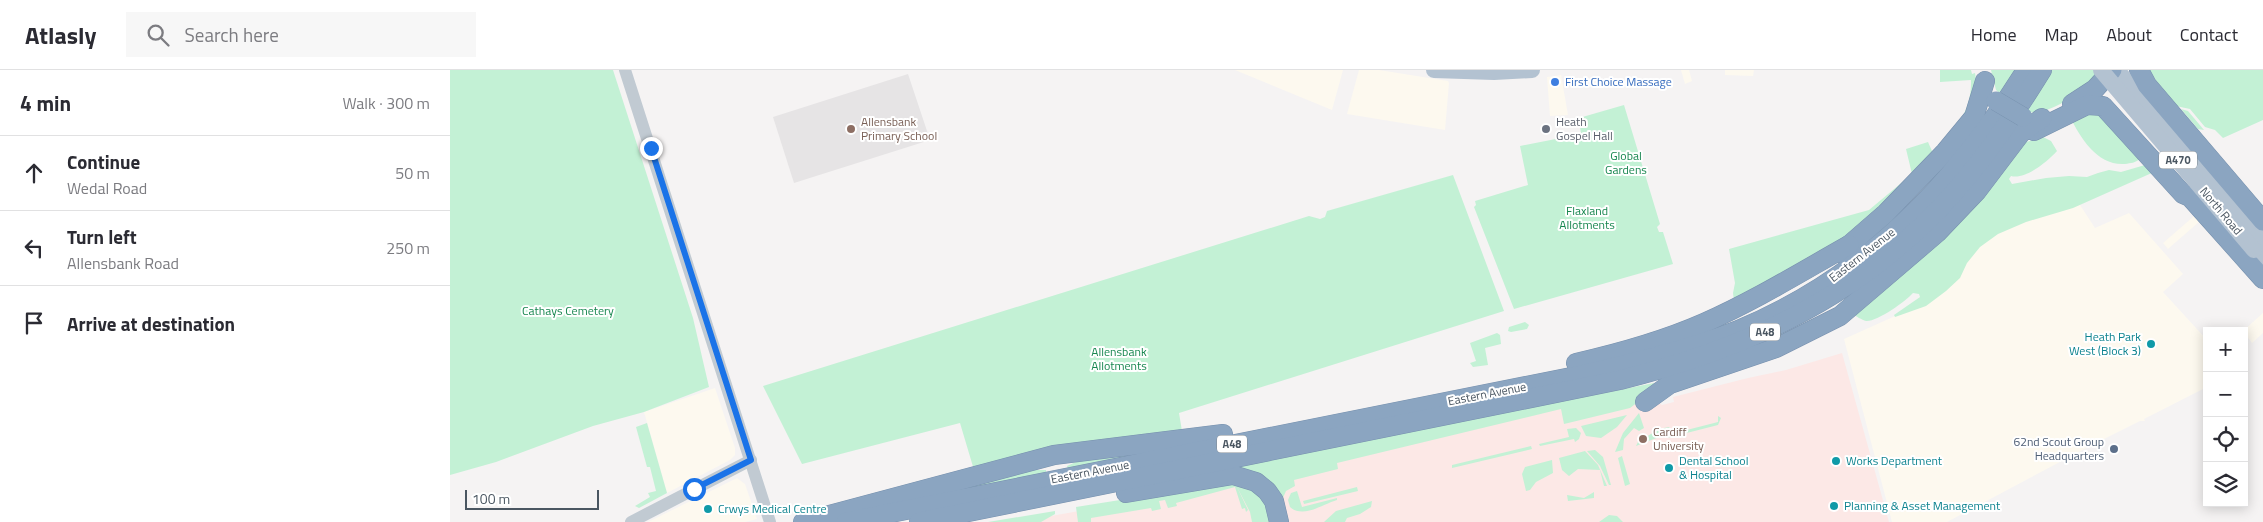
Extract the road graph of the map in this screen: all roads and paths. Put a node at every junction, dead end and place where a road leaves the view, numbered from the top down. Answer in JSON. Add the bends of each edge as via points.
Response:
{"nodes":[{"id":1,"x":625,"y":70,"type":"edge"},
{"id":2,"x":1434,"y":70,"type":"edge"},
{"id":3,"x":1532,"y":70,"type":"edge"},
{"id":4,"x":2026,"y":70,"type":"edge"},
{"id":5,"x":2042,"y":70,"type":"edge"},
{"id":6,"x":2101,"y":70,"type":"edge"},
{"id":7,"x":2112,"y":70,"type":"edge"},
{"id":8,"x":2117,"y":70,"type":"edge"},
{"id":9,"x":2134,"y":70,"type":"edge"},
{"id":10,"x":1985,"y":75,"type":"edge"},
{"id":11,"x":2143,"y":77,"type":"edge"},
{"id":12,"x":2084,"y":98,"type":"junction"},
{"id":13,"x":2042,"y":118,"type":"junction"},
{"id":14,"x":2016,"y":141,"type":"junction"},
{"id":15,"x":2190,"y":197,"type":"junction"},
{"id":16,"x":2263,"y":221,"type":"edge"},
{"id":17,"x":1849,"y":245,"type":"junction"},
{"id":18,"x":2260,"y":250,"type":"edge"},
{"id":19,"x":2263,"y":279,"type":"edge"},
{"id":20,"x":1872,"y":287,"type":"junction"},
{"id":21,"x":1619,"y":373,"type":"junction"},
{"id":22,"x":1645,"y":402,"type":"dead end"},
{"id":23,"x":751,"y":460,"type":"junction"},
{"id":24,"x":768,"y":517,"type":"edge"},
{"id":25,"x":631,"y":522,"type":"edge"},
{"id":26,"x":803,"y":522,"type":"edge"},
{"id":27,"x":846,"y":522,"type":"edge"},
{"id":28,"x":921,"y":522,"type":"edge"},
{"id":29,"x":1279,"y":522,"type":"edge"}],
"edges":[{"from":1,"to":23,"type":"street"},
{"from":2,"to":3,"type":"main road"},
{"from":4,"to":21,"type":"highway","name":"Eastern Avenue","number":"A48","via":[[1986,131],[1933,195],[1878,246],[1800,299],[1738,329]]},
{"from":5,"to":21,"type":"highway","name":"Eastern Avenue","number":"A48","via":[[1996,140],[1956,189],[1916,231],[1864,274],[1811,308],[1765,332],[1691,361]]},
{"from":6,"to":18,"type":"main road","name":"North Road","number":"A470","bridge":true},
{"from":7,"to":12,"type":"highway"},
{"from":8,"to":18,"type":"main road","name":"North Road","number":"A470"},
{"from":9,"to":11,"type":"highway","via":[[2143,84]]},
{"from":10,"to":13,"type":"highway","bridge":true,"via":[[1996,100],[2024,117]]},
{"from":10,"to":17,"type":"highway","via":[[1977,110],[1969,123],[1915,184]]},
{"from":11,"to":16,"type":"highway"},
{"from":12,"to":13,"type":"highway"},
{"from":12,"to":15,"type":"highway","via":[[2099,96],[2114,105],[2188,190]]},
{"from":13,"to":14,"type":"highway","via":[[2021,133]]},
{"from":14,"to":15,"type":"highway","via":[[2081,108],[2098,105],[2108,111],[2183,194]]},
{"from":14,"to":20,"type":"highway","via":[[1953,217],[1915,254]]},
{"from":15,"to":19,"type":"highway"},
{"from":17,"to":21,"type":"highway","via":[[1786,293],[1742,318]]},
{"from":17,"to":26,"type":"highway","via":[[1727,312],[1626,350],[1500,379],[1212,436],[1054,455]]},
{"from":20,"to":21,"type":"highway","via":[[1828,314],[1720,361]]},
{"from":20,"to":22,"type":"highway","via":[[1840,316],[1818,329],[1744,361],[1670,384]]},
{"from":21,"to":27,"type":"highway","name":"Eastern Avenue","number":"A48"},
{"from":21,"to":28,"type":"highway","name":"Eastern Avenue","number":"A48"},
{"from":23,"to":24,"type":"street"},
{"from":23,"to":25,"type":"street"},
{"from":28,"to":29,"type":"highway","via":[[952,522],[1233,475],[1256,482],[1267,491],[1274,501]]}]}
